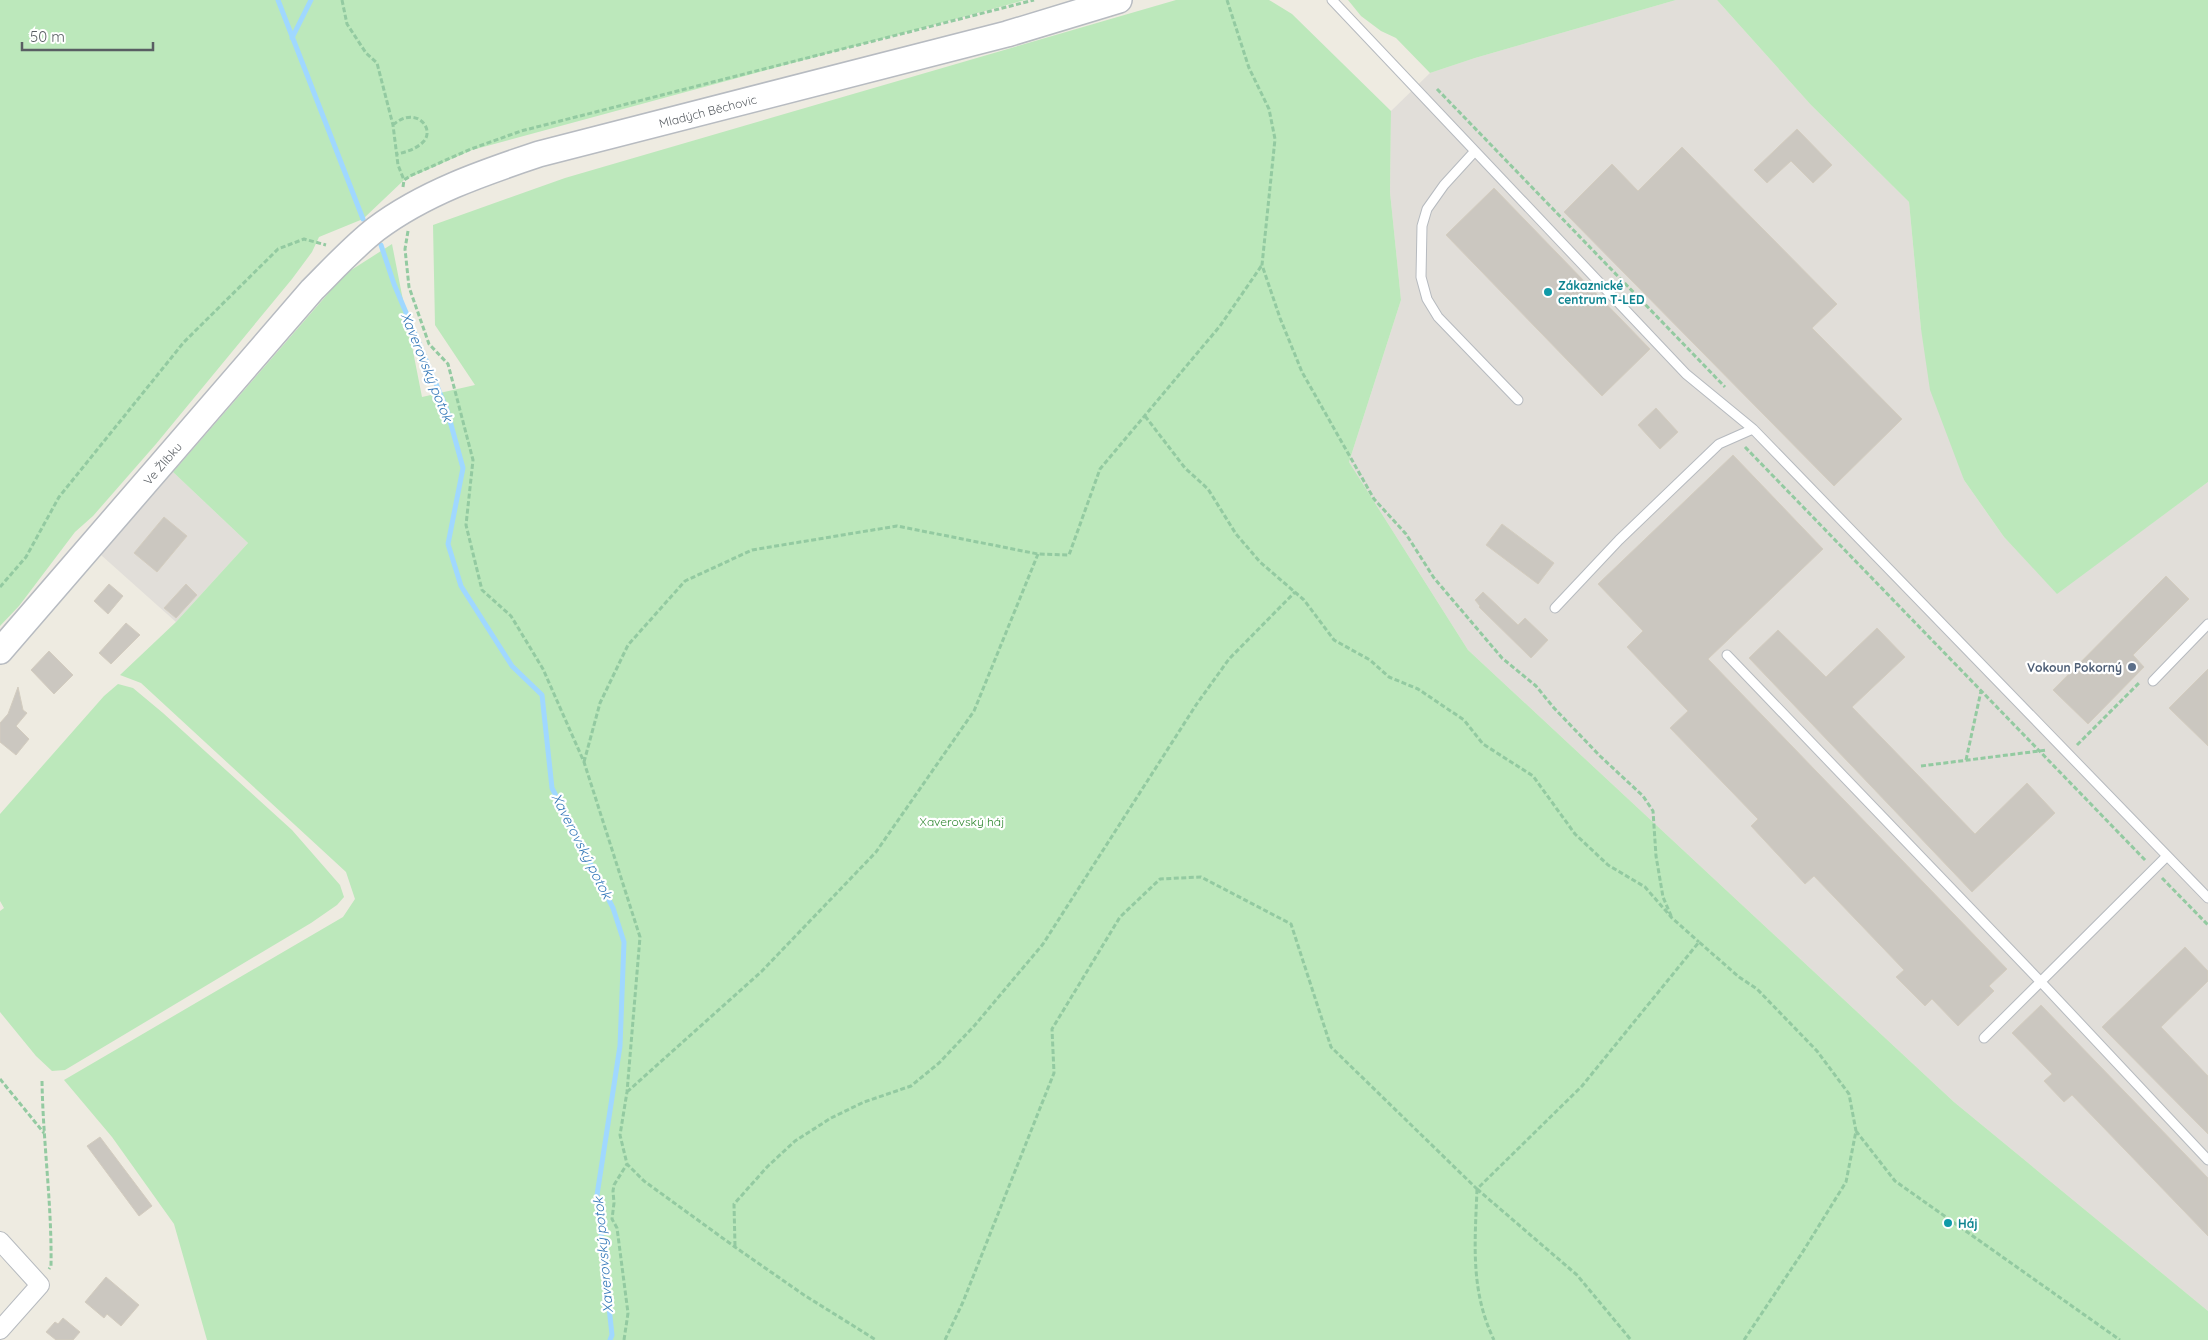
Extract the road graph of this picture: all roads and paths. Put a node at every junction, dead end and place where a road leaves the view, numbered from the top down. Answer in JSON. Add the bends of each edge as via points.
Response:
{"nodes":[{"id":1,"x":342,"y":0,"type":"edge"},
{"id":2,"x":1034,"y":0,"type":"edge"},
{"id":3,"x":1119,"y":0,"type":"edge"},
{"id":4,"x":1227,"y":0,"type":"edge"},
{"id":5,"x":1332,"y":0,"type":"edge"},
{"id":6,"x":1408,"y":81,"type":"junction"},
{"id":7,"x":393,"y":126,"type":"junction"},
{"id":8,"x":1475,"y":151,"type":"junction"},
{"id":9,"x":396,"y":154,"type":"junction"},
{"id":10,"x":404,"y":180,"type":"junction"},
{"id":11,"x":402,"y":189,"type":"dead end"},
{"id":12,"x":408,"y":225,"type":"dead end"},
{"id":13,"x":328,"y":246,"type":"dead end"},
{"id":14,"x":1262,"y":265,"type":"junction"},
{"id":15,"x":325,"y":277,"type":"joint"},
{"id":16,"x":1727,"y":389,"type":"dead end"},
{"id":17,"x":1518,"y":400,"type":"dead end"},
{"id":18,"x":1145,"y":416,"type":"junction"},
{"id":19,"x":1753,"y":429,"type":"junction"},
{"id":20,"x":1734,"y":436,"type":"junction"},
{"id":21,"x":1038,"y":554,"type":"junction"},
{"id":22,"x":0,"y":587,"type":"edge"},
{"id":23,"x":1295,"y":592,"type":"junction"},
{"id":24,"x":1555,"y":608,"type":"dead end"},
{"id":25,"x":2208,"y":624,"type":"edge"},
{"id":26,"x":0,"y":651,"type":"edge"},
{"id":27,"x":1727,"y":655,"type":"dead end"},
{"id":28,"x":2153,"y":681,"type":"joint"},
{"id":29,"x":1981,"y":691,"type":"junction"},
{"id":30,"x":2083,"y":738,"type":"dead end"},
{"id":31,"x":2062,"y":748,"type":"junction"},
{"id":32,"x":2039,"y":750,"type":"junction"},
{"id":33,"x":1966,"y":760,"type":"junction"},
{"id":34,"x":584,"y":762,"type":"junction"},
{"id":35,"x":1921,"y":766,"type":"dead end"},
{"id":36,"x":2167,"y":856,"type":"junction"},
{"id":37,"x":2154,"y":869,"type":"junction"},
{"id":38,"x":2208,"y":898,"type":"edge"},
{"id":39,"x":1672,"y":918,"type":"junction"},
{"id":40,"x":2208,"y":925,"type":"edge"},
{"id":41,"x":1698,"y":942,"type":"junction"},
{"id":42,"x":2040,"y":981,"type":"junction"},
{"id":43,"x":1984,"y":1038,"type":"dead end"},
{"id":44,"x":0,"y":1079,"type":"edge"},
{"id":45,"x":42,"y":1081,"type":"dead end"},
{"id":46,"x":627,"y":1092,"type":"junction"},
{"id":47,"x":1856,"y":1131,"type":"junction"},
{"id":48,"x":44,"y":1133,"type":"junction"},
{"id":49,"x":2208,"y":1160,"type":"edge"},
{"id":50,"x":628,"y":1164,"type":"junction"},
{"id":51,"x":1477,"y":1189,"type":"junction"},
{"id":52,"x":0,"y":1241,"type":"edge"},
{"id":53,"x":734,"y":1247,"type":"junction"},
{"id":54,"x":40,"y":1285,"type":"junction"},
{"id":55,"x":0,"y":1330,"type":"edge"},
{"id":56,"x":624,"y":1340,"type":"edge"},
{"id":57,"x":876,"y":1340,"type":"edge"},
{"id":58,"x":945,"y":1340,"type":"edge"},
{"id":59,"x":1494,"y":1340,"type":"edge"},
{"id":60,"x":1631,"y":1340,"type":"edge"},
{"id":61,"x":1744,"y":1340,"type":"edge"},
{"id":62,"x":2120,"y":1340,"type":"edge"}],
"edges":[{"from":1,"to":7,"type":"path","via":[[347,24],[366,53],[377,63]]},
{"from":2,"to":10,"type":"path","via":[[521,131],[471,148]]},
{"from":3,"to":15,"type":"street","name":"Mladých Běchovic","via":[[1007,34],[605,136],[492,170],[411,206],[376,229]]},
{"from":4,"to":14,"type":"path","via":[[1249,68],[1269,109],[1275,139]]},
{"from":5,"to":6,"type":"lane"},
{"from":6,"to":8,"type":"lane"},
{"from":6,"to":16,"type":"path","via":[[1427,79]]},
{"from":7,"to":9,"type":"path"},
{"from":7,"to":9,"type":"path","via":[[406,116],[414,116],[423,122],[427,132],[425,140],[413,150]]},
{"from":8,"to":17,"type":"lane","via":[[1427,209],[1422,226],[1421,277],[1427,299],[1438,317]]},
{"from":8,"to":19,"type":"lane","via":[[1686,374]]},
{"from":9,"to":10,"type":"path"},
{"from":10,"to":11,"type":"path"},
{"from":12,"to":34,"type":"path","via":[[405,249],[409,288],[429,344],[448,364],[473,460],[466,525],[482,590],[511,616],[543,670]]},
{"from":13,"to":22,"type":"path","via":[[304,238],[278,249],[184,342],[59,497],[26,557]]},
{"from":14,"to":18,"type":"path","via":[[1220,326]]},
{"from":14,"to":39,"type":"path","via":[[1302,372],[1374,499],[1406,534],[1434,578],[1502,658],[1536,686],[1643,796],[1653,811],[1662,897]]},
{"from":15,"to":26,"type":"street","name":"Ve Žlíbku"},
{"from":18,"to":21,"type":"path","via":[[1100,469],[1069,555]]},
{"from":18,"to":23,"type":"path","via":[[1185,468],[1208,489],[1236,534],[1260,562]]},
{"from":19,"to":20,"type":"lane"},
{"from":19,"to":31,"type":"lane"},
{"from":20,"to":24,"type":"lane","via":[[1719,444],[1619,540]]},
{"from":20,"to":29,"type":"path"},
{"from":21,"to":34,"type":"path","via":[[897,526],[752,550],[685,581],[628,645],[600,703]]},
{"from":21,"to":46,"type":"path","via":[[974,711],[876,852],[762,970]]},
{"from":23,"to":39,"type":"path","via":[[1334,640],[1370,660],[1389,678],[1418,689],[1464,720],[1483,744],[1533,776],[1575,834],[1608,865],[1645,887]]},
{"from":23,"to":53,"type":"path","via":[[1229,659],[1196,704],[1043,944],[1004,992],[939,1063],[911,1086],[830,1118],[795,1141],[774,1160],[734,1204]]},
{"from":25,"to":28,"type":"lane"},
{"from":27,"to":42,"type":"lane"},
{"from":28,"to":30,"type":"path","via":[[2140,682]]},
{"from":29,"to":32,"type":"path"},
{"from":29,"to":33,"type":"path"},
{"from":31,"to":32,"type":"path"},
{"from":31,"to":36,"type":"lane"},
{"from":32,"to":33,"type":"path"},
{"from":32,"to":37,"type":"path"},
{"from":33,"to":35,"type":"path"},
{"from":34,"to":46,"type":"path","via":[[640,937]]},
{"from":36,"to":37,"type":"lane"},
{"from":36,"to":38,"type":"lane"},
{"from":37,"to":40,"type":"path"},
{"from":37,"to":42,"type":"lane"},
{"from":39,"to":41,"type":"path"},
{"from":41,"to":47,"type":"path","via":[[1757,989],[1818,1051],[1849,1094]]},
{"from":41,"to":51,"type":"path","via":[[1582,1086]]},
{"from":42,"to":43,"type":"lane"},
{"from":42,"to":49,"type":"lane"},
{"from":44,"to":48,"type":"path"},
{"from":45,"to":48,"type":"path"},
{"from":46,"to":50,"type":"path","via":[[620,1135]]},
{"from":47,"to":61,"type":"path","via":[[1846,1182]]},
{"from":47,"to":62,"type":"path","via":[[1895,1181]]},
{"from":48,"to":54,"type":"path","via":[[51,1266]]},
{"from":50,"to":53,"type":"path","via":[[644,1182]]},
{"from":50,"to":56,"type":"path","via":[[614,1185],[612,1219],[617,1228],[628,1313]]},
{"from":51,"to":58,"type":"path","via":[[1331,1047],[1291,924],[1201,877],[1160,879],[1120,917],[1052,1029],[1054,1073]]},
{"from":51,"to":59,"type":"path","via":[[1474,1266],[1484,1319]]},
{"from":51,"to":60,"type":"path","via":[[1577,1275]]},
{"from":52,"to":54,"type":"street"},
{"from":53,"to":57,"type":"path"},
{"from":54,"to":55,"type":"street"}]}
